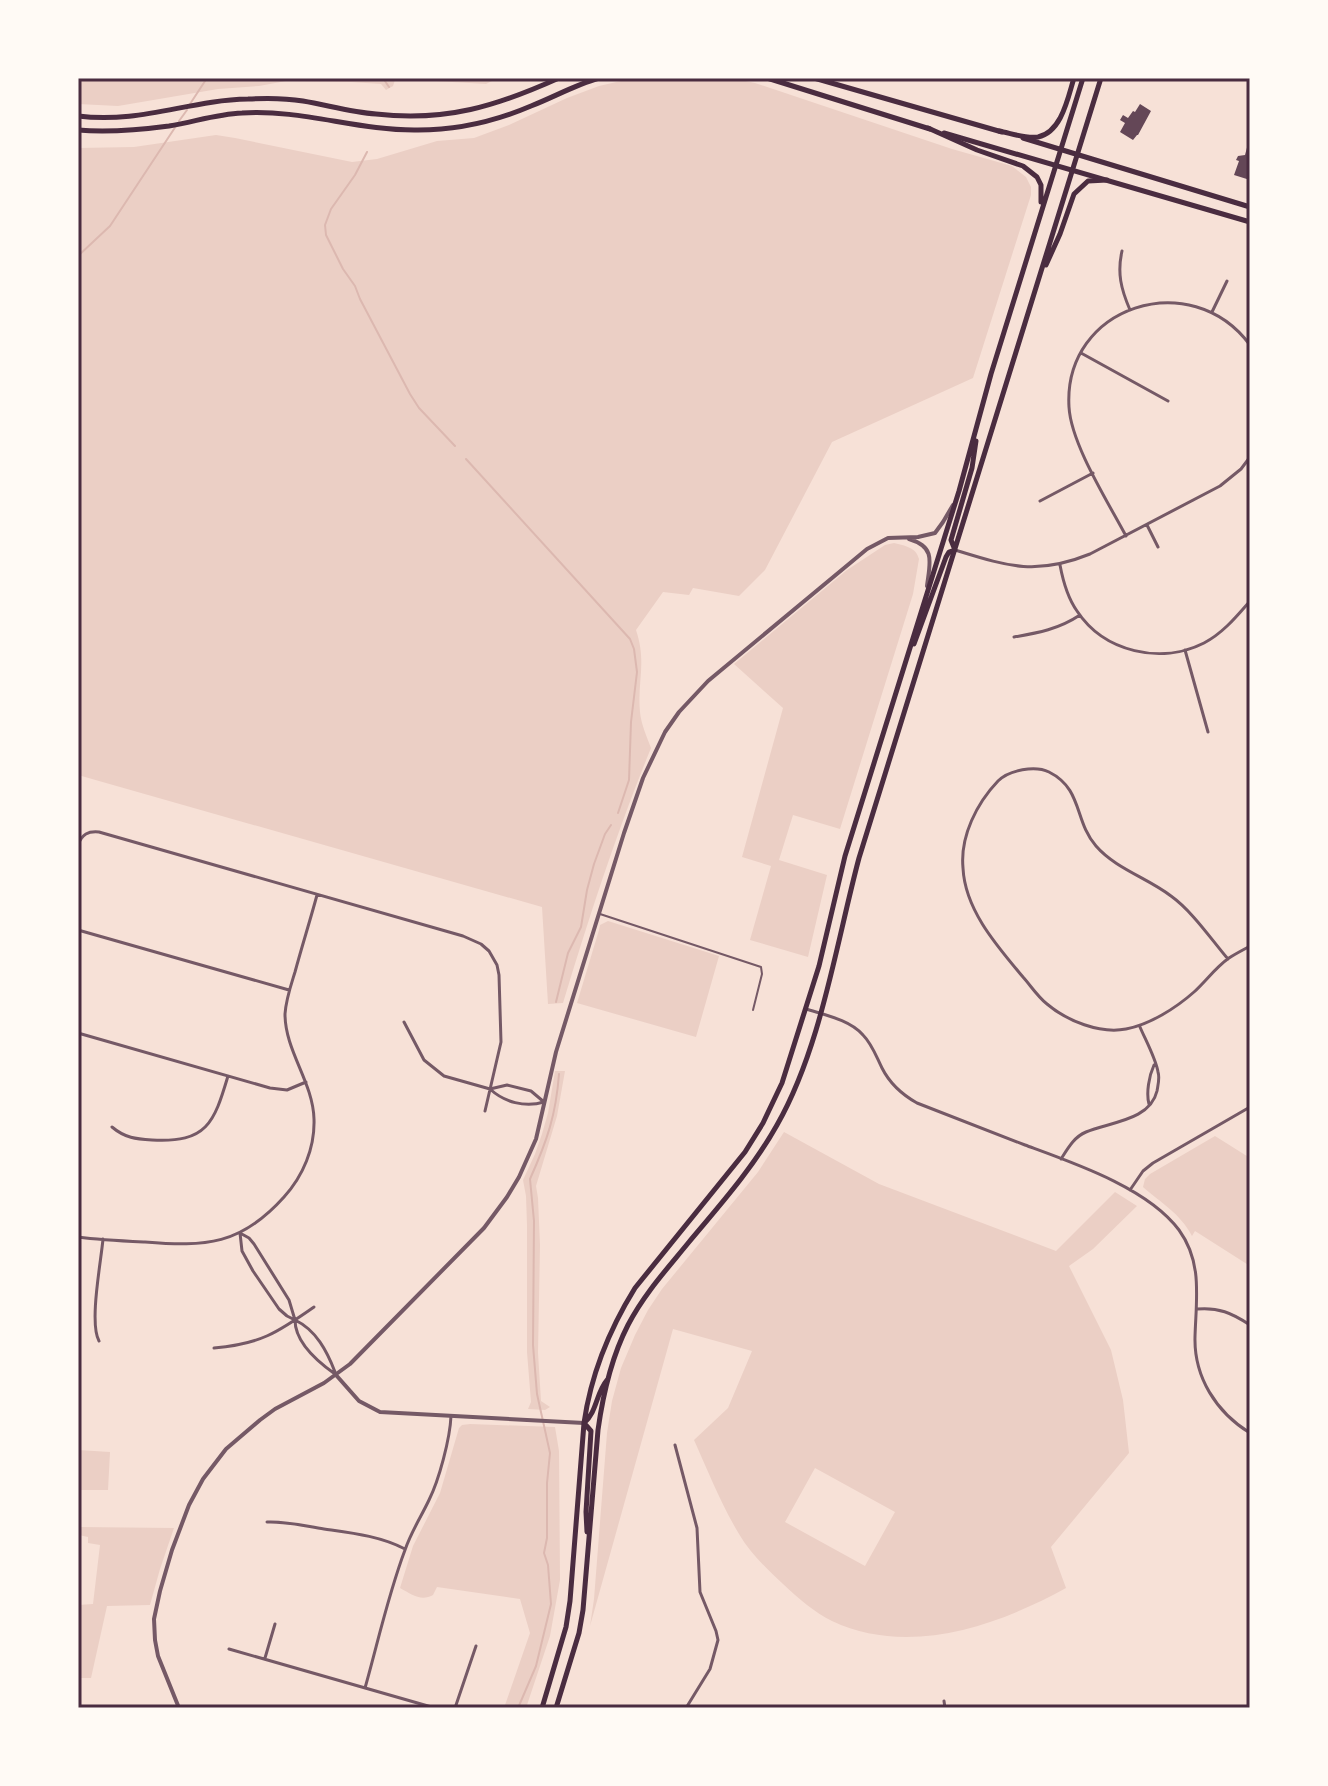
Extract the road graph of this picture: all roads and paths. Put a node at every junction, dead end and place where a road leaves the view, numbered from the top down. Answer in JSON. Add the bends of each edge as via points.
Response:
{"nodes":[{"id":1,"x":559,"y":78,"type":"edge"},
{"id":2,"x":599,"y":78,"type":"edge"},
{"id":3,"x":767,"y":78,"type":"edge"},
{"id":4,"x":814,"y":78,"type":"edge"},
{"id":5,"x":1074,"y":78,"type":"edge"},
{"id":6,"x":1083,"y":78,"type":"edge"},
{"id":7,"x":1101,"y":78,"type":"edge"},
{"id":8,"x":78,"y":116,"type":"edge"},
{"id":9,"x":928,"y":128,"type":"junction"},
{"id":10,"x":78,"y":130,"type":"edge"},
{"id":11,"x":999,"y":131,"type":"junction"},
{"id":12,"x":1061,"y":150,"type":"junction"},
{"id":13,"x":1078,"y":156,"type":"junction"},
{"id":14,"x":1055,"y":166,"type":"junction"},
{"id":15,"x":1073,"y":171,"type":"junction"},
{"id":16,"x":1107,"y":180,"type":"junction"},
{"id":17,"x":1250,"y":207,"type":"edge"},
{"id":18,"x":1040,"y":214,"type":"junction"},
{"id":19,"x":1250,"y":222,"type":"edge"},
{"id":20,"x":1122,"y":251,"type":"dead end"},
{"id":21,"x":1038,"y":280,"type":"junction"},
{"id":22,"x":1227,"y":281,"type":"dead end"},
{"id":23,"x":1130,"y":310,"type":"junction"},
{"id":24,"x":1212,"y":312,"type":"junction"},
{"id":25,"x":1250,"y":345,"type":"edge"},
{"id":26,"x":1081,"y":353,"type":"junction"},
{"id":27,"x":1168,"y":401,"type":"dead end"},
{"id":28,"x":980,"y":412,"type":"junction"},
{"id":29,"x":1250,"y":457,"type":"edge"},
{"id":30,"x":1248,"y":465,"type":"edge"},
{"id":31,"x":1093,"y":473,"type":"junction"},
{"id":32,"x":957,"y":496,"type":"junction"},
{"id":33,"x":1040,"y":501,"type":"dead end"},
{"id":34,"x":1147,"y":525,"type":"junction"},
{"id":35,"x":1126,"y":536,"type":"junction"},
{"id":36,"x":902,"y":537,"type":"junction"},
{"id":37,"x":1158,"y":547,"type":"dead end"},
{"id":38,"x":955,"y":550,"type":"junction"},
{"id":39,"x":1060,"y":565,"type":"junction"},
{"id":40,"x":927,"y":593,"type":"junction"},
{"id":41,"x":1250,"y":601,"type":"edge"},
{"id":42,"x":1080,"y":615,"type":"junction"},
{"id":43,"x":1014,"y":637,"type":"dead end"},
{"id":44,"x":1185,"y":650,"type":"junction"},
{"id":45,"x":902,"y":673,"type":"junction"},
{"id":46,"x":1208,"y":732,"type":"dead end"},
{"id":47,"x":78,"y":845,"type":"edge"},
{"id":48,"x":317,"y":895,"type":"junction"},
{"id":49,"x":599,"y":914,"type":"junction"},
{"id":50,"x":78,"y":930,"type":"edge"},
{"id":51,"x":1250,"y":946,"type":"edge"},
{"id":52,"x":1228,"y":959,"type":"junction"},
{"id":53,"x":289,"y":990,"type":"junction"},
{"id":54,"x":806,"y":1009,"type":"junction"},
{"id":55,"x":753,"y":1010,"type":"dead end"},
{"id":56,"x":820,"y":1013,"type":"junction"},
{"id":57,"x":404,"y":1022,"type":"dead end"},
{"id":58,"x":1139,"y":1026,"type":"junction"},
{"id":59,"x":78,"y":1033,"type":"edge"},
{"id":60,"x":1155,"y":1065,"type":"junction"},
{"id":61,"x":228,"y":1076,"type":"junction"},
{"id":62,"x":306,"y":1082,"type":"junction"},
{"id":63,"x":1150,"y":1084,"type":"junction"},
{"id":64,"x":1158,"y":1085,"type":"junction"},
{"id":65,"x":490,"y":1089,"type":"junction"},
{"id":66,"x":544,"y":1102,"type":"junction"},
{"id":67,"x":1149,"y":1104,"type":"junction"},
{"id":68,"x":1250,"y":1107,"type":"edge"},
{"id":69,"x":485,"y":1111,"type":"dead end"},
{"id":70,"x":112,"y":1127,"type":"dead end"},
{"id":71,"x":1061,"y":1159,"type":"junction"},
{"id":72,"x":1130,"y":1190,"type":"junction"},
{"id":73,"x":240,"y":1233,"type":"junction"},
{"id":74,"x":78,"y":1237,"type":"edge"},
{"id":75,"x":103,"y":1239,"type":"junction"},
{"id":76,"x":314,"y":1307,"type":"dead end"},
{"id":77,"x":1197,"y":1309,"type":"junction"},
{"id":78,"x":295,"y":1320,"type":"junction"},
{"id":79,"x":1250,"y":1325,"type":"edge"},
{"id":80,"x":99,"y":1341,"type":"dead end"},
{"id":81,"x":214,"y":1348,"type":"dead end"},
{"id":82,"x":336,"y":1375,"type":"junction"},
{"id":83,"x":608,"y":1379,"type":"junction"},
{"id":84,"x":451,"y":1416,"type":"junction"},
{"id":85,"x":584,"y":1423,"type":"junction"},
{"id":86,"x":1250,"y":1433,"type":"edge"},
{"id":87,"x":675,"y":1445,"type":"dead end"},
{"id":88,"x":267,"y":1522,"type":"dead end"},
{"id":89,"x":405,"y":1549,"type":"junction"},
{"id":90,"x":588,"y":1555,"type":"junction"},
{"id":91,"x":275,"y":1624,"type":"dead end"},
{"id":92,"x":476,"y":1646,"type":"dead end"},
{"id":93,"x":229,"y":1649,"type":"dead end"},
{"id":94,"x":265,"y":1659,"type":"junction"},
{"id":95,"x":365,"y":1688,"type":"junction"},
{"id":96,"x":944,"y":1701,"type":"dead end"},
{"id":97,"x":179,"y":1708,"type":"edge"},
{"id":98,"x":435,"y":1708,"type":"edge"},
{"id":99,"x":455,"y":1708,"type":"edge"},
{"id":100,"x":542,"y":1708,"type":"edge"},
{"id":101,"x":556,"y":1708,"type":"edge"},
{"id":102,"x":686,"y":1708,"type":"edge"},
{"id":103,"x":945,"y":1708,"type":"edge"}],
"edges":[{"from":1,"to":8,"type":"main road","via":[[485,107],[430,116],[246,99],[129,118]]},
{"from":2,"to":10,"type":"main road","via":[[510,114],[439,129],[394,130],[294,113],[244,112],[141,130]]},
{"from":3,"to":9,"type":"main road"},
{"from":4,"to":11,"type":"main road"},
{"from":5,"to":11,"type":"main road","via":[[1065,107],[1041,137]]},
{"from":6,"to":12,"type":"main road"},
{"from":7,"to":13,"type":"main road"},
{"from":9,"to":14,"type":"main road"},
{"from":9,"to":18,"type":"main road","via":[[1031,171],[1041,185]]},
{"from":11,"to":12,"type":"main road"},
{"from":12,"to":13,"type":"main road"},
{"from":12,"to":14,"type":"main road"},
{"from":13,"to":15,"type":"main road"},
{"from":13,"to":17,"type":"main road"},
{"from":14,"to":15,"type":"main road"},
{"from":14,"to":18,"type":"main road"},
{"from":15,"to":16,"type":"main road"},
{"from":15,"to":21,"type":"main road"},
{"from":16,"to":19,"type":"main road"},
{"from":16,"to":21,"type":"main road","via":[[1088,181],[1074,194]]},
{"from":18,"to":28,"type":"main road"},
{"from":20,"to":23,"type":"street","via":[[1120,284]]},
{"from":21,"to":38,"type":"main road"},
{"from":22,"to":24,"type":"street"},
{"from":23,"to":24,"type":"street","via":[[1173,302]]},
{"from":23,"to":26,"type":"street","via":[[1096,332]]},
{"from":24,"to":25,"type":"street"},
{"from":26,"to":27,"type":"street"},
{"from":26,"to":31,"type":"street","via":[[1071,380],[1069,409],[1075,437]]},
{"from":28,"to":32,"type":"main road"},
{"from":28,"to":38,"type":"main road","via":[[972,468],[951,540]]},
{"from":29,"to":30,"type":"street"},
{"from":30,"to":34,"type":"street"},
{"from":31,"to":33,"type":"street"},
{"from":31,"to":35,"type":"street"},
{"from":32,"to":36,"type":"street","via":[[935,533]]},
{"from":32,"to":40,"type":"main road"},
{"from":34,"to":35,"type":"street"},
{"from":34,"to":37,"type":"street"},
{"from":35,"to":39,"type":"street"},
{"from":36,"to":40,"type":"street","via":[[928,550]]},
{"from":36,"to":49,"type":"street","via":[[867,549],[729,662],[679,712],[643,778]]},
{"from":38,"to":39,"type":"street","via":[[1016,567]]},
{"from":38,"to":45,"type":"main road","via":[[946,557]]},
{"from":38,"to":56,"type":"main road","via":[[859,858]]},
{"from":39,"to":42,"type":"street"},
{"from":40,"to":45,"type":"main road"},
{"from":41,"to":44,"type":"street","via":[[1218,634]]},
{"from":42,"to":43,"type":"street","via":[[1057,628]]},
{"from":42,"to":44,"type":"street","via":[[1122,647],[1162,654]]},
{"from":44,"to":46,"type":"street"},
{"from":45,"to":54,"type":"main road","via":[[842,866]]},
{"from":47,"to":48,"type":"street","via":[[86,833],[99,832]]},
{"from":48,"to":53,"type":"street"},
{"from":48,"to":65,"type":"street","via":[[463,936],[489,951],[499,975],[502,1034]]},
{"from":49,"to":55,"type":"lane","via":[[761,967]]},
{"from":49,"to":66,"type":"street"},
{"from":50,"to":53,"type":"street"},
{"from":51,"to":52,"type":"street"},
{"from":52,"to":58,"type":"street","via":[[1192,994]]},
{"from":52,"to":58,"type":"street","via":[[1173,897],[1096,847],[1070,788],[1060,779],[1045,770],[1028,769],[1003,776],[984,796],[962,855],[973,908],[1045,1004],[1102,1029]]},
{"from":53,"to":62,"type":"street","via":[[286,1025]]},
{"from":54,"to":56,"type":"street"},
{"from":54,"to":85,"type":"main road","via":[[763,1123],[622,1309],[600,1358]]},
{"from":56,"to":71,"type":"street","via":[[865,1036],[888,1079],[906,1097]]},
{"from":56,"to":83,"type":"main road","via":[[780,1122],[642,1301]]},
{"from":57,"to":65,"type":"street","via":[[431,1067]]},
{"from":58,"to":60,"type":"street"},
{"from":59,"to":61,"type":"street"},
{"from":60,"to":63,"type":"street"},
{"from":60,"to":64,"type":"street"},
{"from":61,"to":62,"type":"street","via":[[279,1090]]},
{"from":61,"to":70,"type":"street","via":[[216,1113],[191,1137],[132,1139]]},
{"from":62,"to":73,"type":"street","via":[[313,1105],[313,1138],[301,1175],[287,1195]]},
{"from":63,"to":64,"type":"street"},
{"from":63,"to":67,"type":"street"},
{"from":64,"to":67,"type":"street"},
{"from":65,"to":66,"type":"street","via":[[503,1099],[529,1105]]},
{"from":65,"to":66,"type":"street","via":[[507,1085],[531,1091]]},
{"from":65,"to":69,"type":"street"},
{"from":66,"to":82,"type":"street","via":[[529,1157],[494,1216]]},
{"from":67,"to":71,"type":"street","via":[[1134,1117],[1085,1132]]},
{"from":68,"to":72,"type":"street","via":[[1153,1163]]},
{"from":71,"to":72,"type":"street"},
{"from":72,"to":77,"type":"street","via":[[1170,1219],[1187,1243],[1198,1282]]},
{"from":73,"to":75,"type":"street","via":[[195,1245]]},
{"from":73,"to":78,"type":"street","via":[[254,1244],[289,1300]]},
{"from":73,"to":78,"type":"street","via":[[242,1251],[266,1291]]},
{"from":74,"to":75,"type":"street"},
{"from":75,"to":80,"type":"street","via":[[95,1321]]},
{"from":76,"to":78,"type":"street"},
{"from":77,"to":79,"type":"street","via":[[1226,1311]]},
{"from":77,"to":86,"type":"street","via":[[1196,1352],[1203,1381],[1219,1407]]},
{"from":78,"to":81,"type":"street","via":[[255,1342]]},
{"from":78,"to":82,"type":"street","via":[[310,1329]]},
{"from":78,"to":82,"type":"street","via":[[308,1348]]},
{"from":82,"to":84,"type":"street","via":[[373,1409]]},
{"from":82,"to":97,"type":"street","via":[[267,1414],[235,1440],[212,1465],[189,1505],[154,1619],[158,1656]]},
{"from":83,"to":85,"type":"main road"},
{"from":83,"to":90,"type":"main road","via":[[598,1430]]},
{"from":84,"to":85,"type":"street"},
{"from":84,"to":89,"type":"street","via":[[432,1494]]},
{"from":85,"to":90,"type":"main road","via":[[591,1431]]},
{"from":85,"to":100,"type":"main road","via":[[574,1576],[566,1627]]},
{"from":87,"to":102,"type":"street","via":[[697,1528],[700,1592],[718,1640],[710,1669]]},
{"from":88,"to":89,"type":"street","via":[[368,1536]]},
{"from":89,"to":95,"type":"street"},
{"from":90,"to":101,"type":"main road","via":[[579,1633]]},
{"from":91,"to":94,"type":"street"},
{"from":92,"to":99,"type":"street"},
{"from":93,"to":94,"type":"street"},
{"from":94,"to":95,"type":"street"},
{"from":95,"to":98,"type":"street"},
{"from":96,"to":103,"type":"street"}]}
